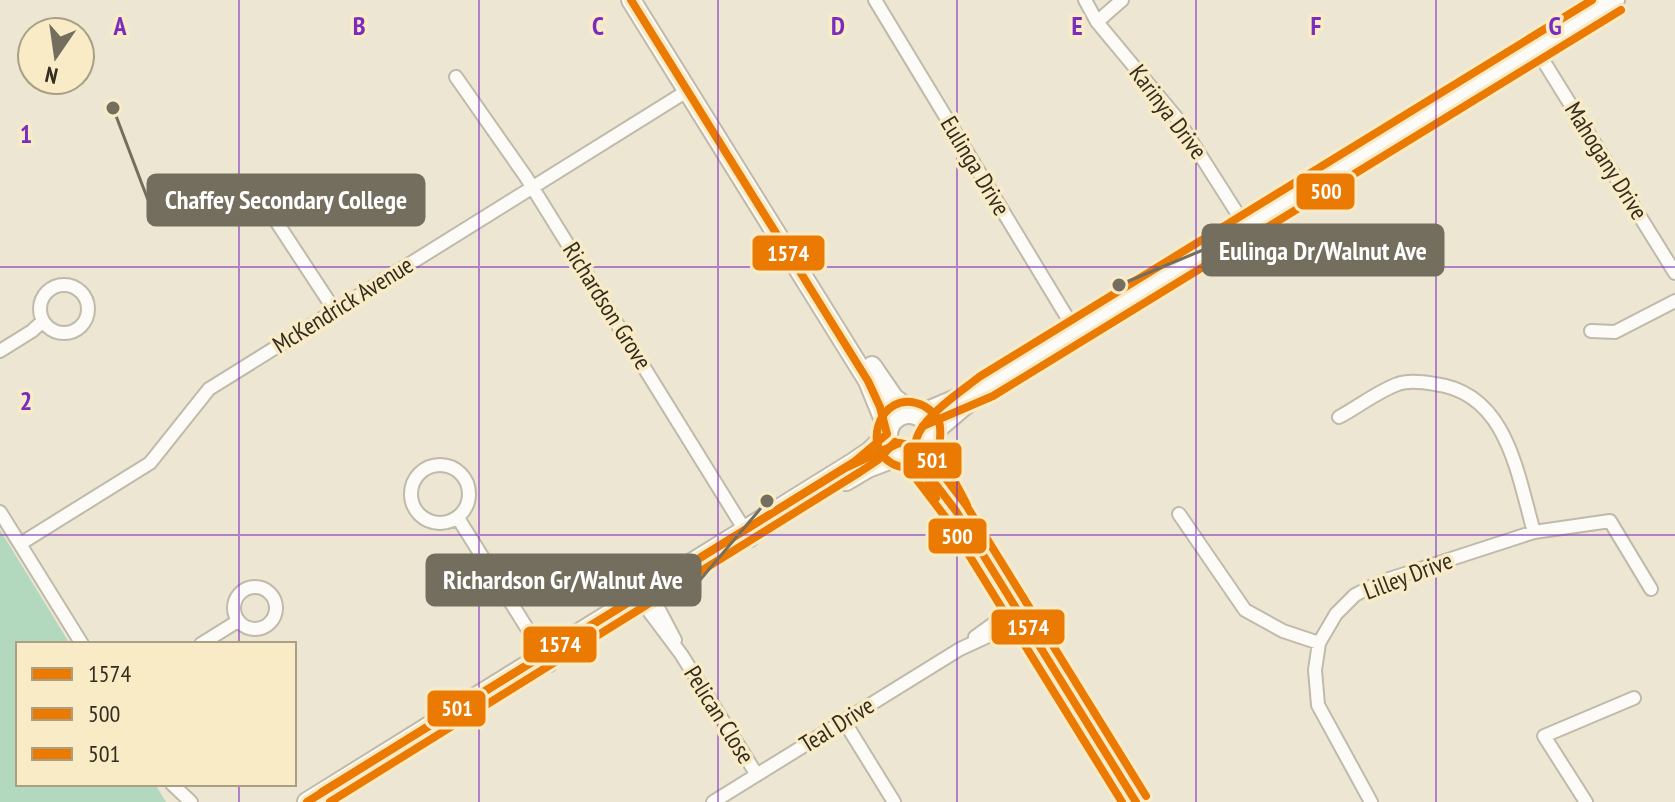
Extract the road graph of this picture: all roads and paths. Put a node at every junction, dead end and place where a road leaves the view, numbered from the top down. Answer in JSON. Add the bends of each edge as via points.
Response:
{"nodes":[{"id":1,"x":631,"y":0,"type":"edge"},
{"id":2,"x":645,"y":0,"type":"edge"},
{"id":3,"x":875,"y":0,"type":"edge"},
{"id":4,"x":1085,"y":0,"type":"edge"},
{"id":5,"x":1122,"y":0,"type":"edge"},
{"id":6,"x":1615,"y":0,"type":"edge"},
{"id":7,"x":1097,"y":22,"type":"junction"},
{"id":8,"x":1536,"y":49,"type":"junction"},
{"id":9,"x":456,"y":77,"type":"dead end"},
{"id":10,"x":687,"y":91,"type":"junction"},
{"id":11,"x":533,"y":187,"type":"junction"},
{"id":12,"x":257,"y":192,"type":"dead end"},
{"id":13,"x":1246,"y":227,"type":"junction"},
{"id":14,"x":1675,"y":273,"type":"edge"},
{"id":15,"x":1675,"y":301,"type":"edge"},
{"id":16,"x":335,"y":311,"type":"junction"},
{"id":17,"x":43,"y":321,"type":"junction"},
{"id":18,"x":1591,"y":331,"type":"dead end"},
{"id":19,"x":1076,"y":332,"type":"junction"},
{"id":20,"x":0,"y":351,"type":"edge"},
{"id":21,"x":987,"y":386,"type":"junction"},
{"id":22,"x":916,"y":415,"type":"junction"},
{"id":23,"x":1339,"y":417,"type":"dead end"},
{"id":24,"x":887,"y":432,"type":"junction"},
{"id":25,"x":918,"y":448,"type":"junction"},
{"id":26,"x":0,"y":512,"type":"edge"},
{"id":27,"x":1179,"y":514,"type":"dead end"},
{"id":28,"x":458,"y":518,"type":"junction"},
{"id":29,"x":1534,"y":532,"type":"junction"},
{"id":30,"x":748,"y":535,"type":"junction"},
{"id":31,"x":20,"y":544,"type":"junction"},
{"id":32,"x":1651,"y":589,"type":"dead end"},
{"id":33,"x":648,"y":600,"type":"junction"},
{"id":34,"x":1018,"y":612,"type":"junction"},
{"id":35,"x":238,"y":621,"type":"dead end"},
{"id":36,"x":81,"y":642,"type":"edge"},
{"id":37,"x":204,"y":642,"type":"edge"},
{"id":38,"x":1319,"y":643,"type":"junction"},
{"id":39,"x":546,"y":660,"type":"junction"},
{"id":40,"x":1634,"y":698,"type":"dead end"},
{"id":41,"x":844,"y":721,"type":"junction"},
{"id":42,"x":757,"y":775,"type":"junction"},
{"id":43,"x":172,"y":786,"type":"edge"},
{"id":44,"x":191,"y":802,"type":"edge"},
{"id":45,"x":307,"y":802,"type":"edge"},
{"id":46,"x":328,"y":802,"type":"edge"},
{"id":47,"x":713,"y":802,"type":"edge"},
{"id":48,"x":894,"y":802,"type":"edge"},
{"id":49,"x":1136,"y":802,"type":"edge"},
{"id":50,"x":1371,"y":802,"type":"edge"},
{"id":51,"x":1586,"y":802,"type":"edge"}],
"edges":[{"from":1,"to":10,"type":"street"},
{"from":2,"to":22,"type":"street","via":[[870,364],[894,398]]},
{"from":3,"to":19,"type":"street","name":"Eulinga Drive"},
{"from":4,"to":7,"type":"street","name":"Karinya Drive"},
{"from":5,"to":7,"type":"street"},
{"from":6,"to":8,"type":"street"},
{"from":7,"to":13,"type":"street","name":"Karinya Drive","via":[[1176,117]]},
{"from":8,"to":13,"type":"street"},
{"from":8,"to":14,"type":"street","name":"Mahogany Drive"},
{"from":9,"to":11,"type":"street","name":"Richardson Grove"},
{"from":10,"to":11,"type":"street","name":"McKendrick Avenue"},
{"from":10,"to":24,"type":"street","via":[[868,381]]},
{"from":11,"to":16,"type":"street","name":"McKendrick Avenue"},
{"from":11,"to":30,"type":"street","name":"Richardson Grove"},
{"from":12,"to":16,"type":"street"},
{"from":13,"to":19,"type":"street"},
{"from":15,"to":18,"type":"street","via":[[1615,332]]},
{"from":16,"to":31,"type":"street","name":"McKendrick Avenue","via":[[209,389],[150,463]]},
{"from":17,"to":17,"type":"street","via":[[40,305],[51,288],[73,286],[86,298],[85,321],[73,331],[56,332]]},
{"from":17,"to":20,"type":"street"},
{"from":19,"to":21,"type":"street"},
{"from":21,"to":22,"type":"street"},
{"from":21,"to":25,"type":"street"},
{"from":22,"to":24,"type":"street","via":[[901,415]]},
{"from":22,"to":25,"type":"street","via":[[927,423]]},
{"from":23,"to":29,"type":"street","via":[[1400,383],[1450,386],[1474,397],[1503,433]]},
{"from":24,"to":25,"type":"street","via":[[891,447]]},
{"from":24,"to":30,"type":"street","via":[[870,451]]},
{"from":25,"to":30,"type":"street","via":[[868,468]]},
{"from":25,"to":34,"type":"street"},
{"from":26,"to":31,"type":"street"},
{"from":27,"to":38,"type":"street","via":[[1245,610]]},
{"from":28,"to":28,"type":"street","via":[[429,521],[414,507],[411,488],[416,476],[443,465],[463,475],[470,497]]},
{"from":28,"to":39,"type":"street"},
{"from":29,"to":32,"type":"street","name":"Lilley Drive","via":[[1610,521]]},
{"from":29,"to":38,"type":"street","name":"Lilley Drive","via":[[1380,582],[1355,595]]},
{"from":30,"to":33,"type":"street"},
{"from":31,"to":36,"type":"street"},
{"from":33,"to":39,"type":"street"},
{"from":33,"to":42,"type":"street","name":"Pelican Close","via":[[666,619],[681,654]]},
{"from":34,"to":41,"type":"street","name":"Teal Drive","via":[[997,632]]},
{"from":34,"to":49,"type":"street"},
{"from":35,"to":37,"type":"street"},
{"from":38,"to":50,"type":"street","name":"Lilley Drive","via":[[1318,705]]},
{"from":39,"to":45,"type":"street"},
{"from":39,"to":46,"type":"street"},
{"from":40,"to":51,"type":"street","via":[[1544,736]]},
{"from":41,"to":42,"type":"street","name":"Teal Drive"},
{"from":41,"to":48,"type":"street"},
{"from":42,"to":47,"type":"street","name":"Teal Drive"},
{"from":43,"to":44,"type":"street"}]}
